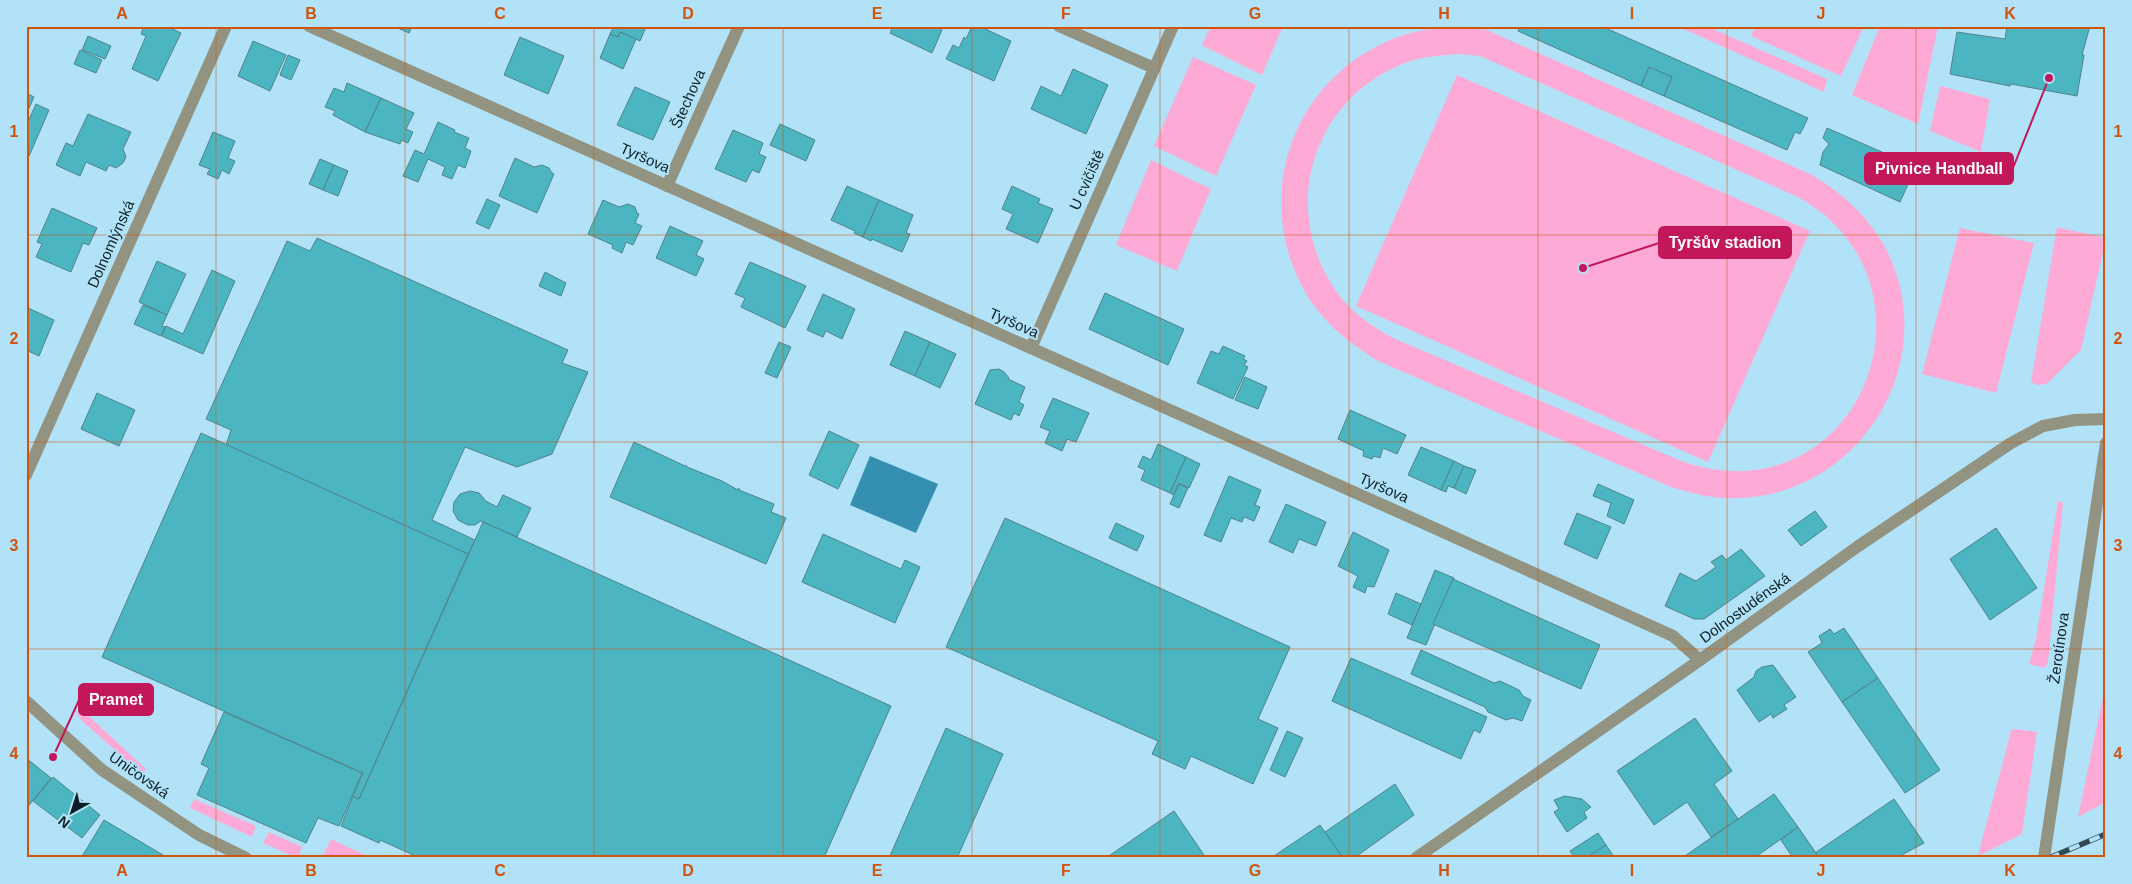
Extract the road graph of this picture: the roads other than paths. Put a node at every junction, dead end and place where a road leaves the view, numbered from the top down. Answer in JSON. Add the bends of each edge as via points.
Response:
{"nodes":[{"id":1,"x":226,"y":26,"type":"edge"},
{"id":2,"x":309,"y":26,"type":"edge"},
{"id":3,"x":739,"y":26,"type":"edge"},
{"id":4,"x":1059,"y":26,"type":"edge"},
{"id":5,"x":1173,"y":26,"type":"edge"},
{"id":6,"x":1154,"y":68,"type":"junction"},
{"id":7,"x":667,"y":186,"type":"junction"},
{"id":8,"x":1031,"y":348,"type":"junction"},
{"id":9,"x":2106,"y":419,"type":"edge"},
{"id":10,"x":2106,"y":443,"type":"edge"},
{"id":11,"x":26,"y":475,"type":"edge"},
{"id":12,"x":1700,"y":660,"type":"junction"},
{"id":13,"x":26,"y":701,"type":"edge"},
{"id":14,"x":246,"y":858,"type":"edge"},
{"id":15,"x":1416,"y":858,"type":"edge"},
{"id":16,"x":2044,"y":858,"type":"edge"}],
"edges":[{"from":1,"to":11,"type":"street","name":"Dolnomlýnská"},
{"from":2,"to":7,"type":"street","name":"Tyršova"},
{"from":3,"to":7,"type":"street","name":"Štechova"},
{"from":4,"to":6,"type":"street"},
{"from":5,"to":6,"type":"street","name":"U cvičiště"},
{"from":6,"to":8,"type":"street","name":"U cvičiště"},
{"from":7,"to":8,"type":"street","name":"Tyršova"},
{"from":8,"to":12,"type":"street","name":"Tyršova","via":[[1672,636]]},
{"from":9,"to":12,"type":"street","name":"Dolnostudénská","via":[[2043,426],[2011,442]]},
{"from":10,"to":16,"type":"street","name":"Žerotínova"},
{"from":12,"to":15,"type":"street","name":"Dolnostudénská"},
{"from":13,"to":14,"type":"street","name":"Uničovská","via":[[102,770],[186,827]]}]}
